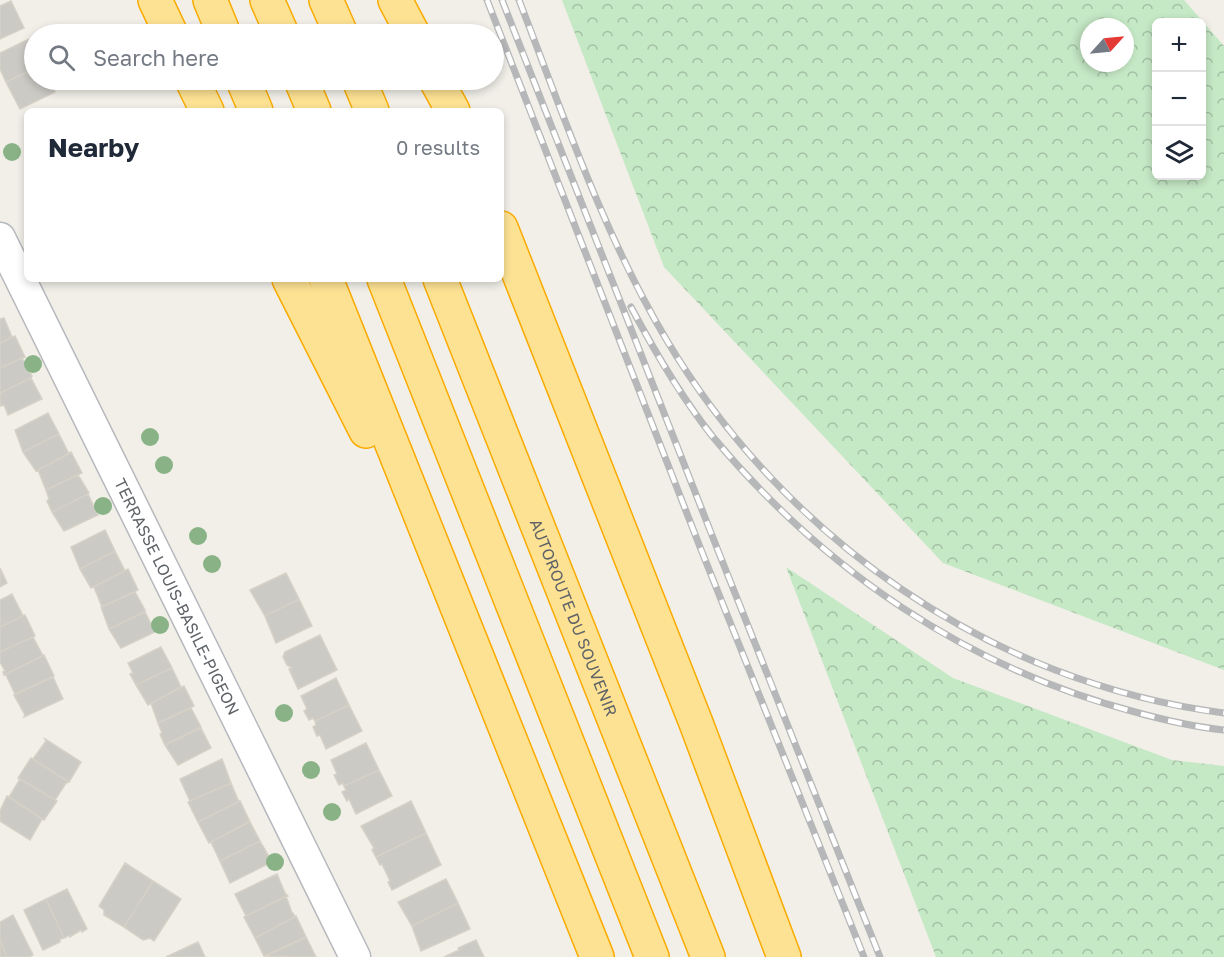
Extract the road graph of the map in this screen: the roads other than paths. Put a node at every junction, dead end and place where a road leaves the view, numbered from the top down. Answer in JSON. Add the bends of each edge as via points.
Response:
{"nodes":[{"id":1,"x":155,"y":0,"type":"edge"},
{"id":2,"x":210,"y":0,"type":"edge"},
{"id":3,"x":267,"y":0,"type":"edge"},
{"id":4,"x":326,"y":0,"type":"edge"},
{"id":5,"x":394,"y":0,"type":"edge"},
{"id":6,"x":416,"y":0,"type":"edge"},
{"id":7,"x":166,"y":24,"type":"edge"},
{"id":8,"x":220,"y":24,"type":"edge"},
{"id":9,"x":278,"y":24,"type":"edge"},
{"id":10,"x":336,"y":24,"type":"edge"},
{"id":11,"x":407,"y":24,"type":"edge"},
{"id":12,"x":424,"y":24,"type":"edge"},
{"id":13,"x":197,"y":90,"type":"edge"},
{"id":14,"x":247,"y":90,"type":"edge"},
{"id":15,"x":305,"y":90,"type":"edge"},
{"id":16,"x":363,"y":90,"type":"edge"},
{"id":17,"x":442,"y":90,"type":"edge"},
{"id":18,"x":447,"y":90,"type":"edge"},
{"id":19,"x":206,"y":108,"type":"edge"},
{"id":20,"x":255,"y":108,"type":"edge"},
{"id":21,"x":313,"y":108,"type":"edge"},
{"id":22,"x":371,"y":108,"type":"edge"},
{"id":23,"x":452,"y":108,"type":"edge"},
{"id":24,"x":453,"y":108,"type":"edge"},
{"id":25,"x":504,"y":236,"type":"edge"},
{"id":26,"x":0,"y":238,"type":"edge"},
{"id":27,"x":291,"y":282,"type":"edge"},
{"id":28,"x":327,"y":282,"type":"edge"},
{"id":29,"x":385,"y":282,"type":"edge"},
{"id":30,"x":441,"y":282,"type":"edge"},
{"id":31,"x":456,"y":609,"type":"junction"},
{"id":32,"x":355,"y":957,"type":"edge"},
{"id":33,"x":597,"y":957,"type":"edge"},
{"id":34,"x":651,"y":957,"type":"edge"},
{"id":35,"x":708,"y":957,"type":"edge"},
{"id":36,"x":784,"y":957,"type":"edge"}],
"edges":[{"from":1,"to":7,"type":"highway"},
{"from":2,"to":8,"type":"highway"},
{"from":3,"to":9,"type":"highway"},
{"from":4,"to":10,"type":"highway"},
{"from":5,"to":11,"type":"highway"},
{"from":6,"to":12,"type":"highway"},
{"from":13,"to":19,"type":"highway"},
{"from":14,"to":20,"type":"highway"},
{"from":15,"to":21,"type":"highway"},
{"from":16,"to":22,"type":"highway"},
{"from":17,"to":23,"type":"highway"},
{"from":18,"to":24,"type":"highway"},
{"from":25,"to":36,"type":"highway"},
{"from":26,"to":32,"type":"street","name":"TERRASSE LOUIS-BASILE-PIGEON"},
{"from":27,"to":31,"type":"highway"},
{"from":28,"to":31,"type":"highway"},
{"from":29,"to":34,"type":"highway"},
{"from":30,"to":35,"type":"highway","name":"AUTOROUTE DU SOUVENIR"},
{"from":31,"to":33,"type":"highway"}]}
